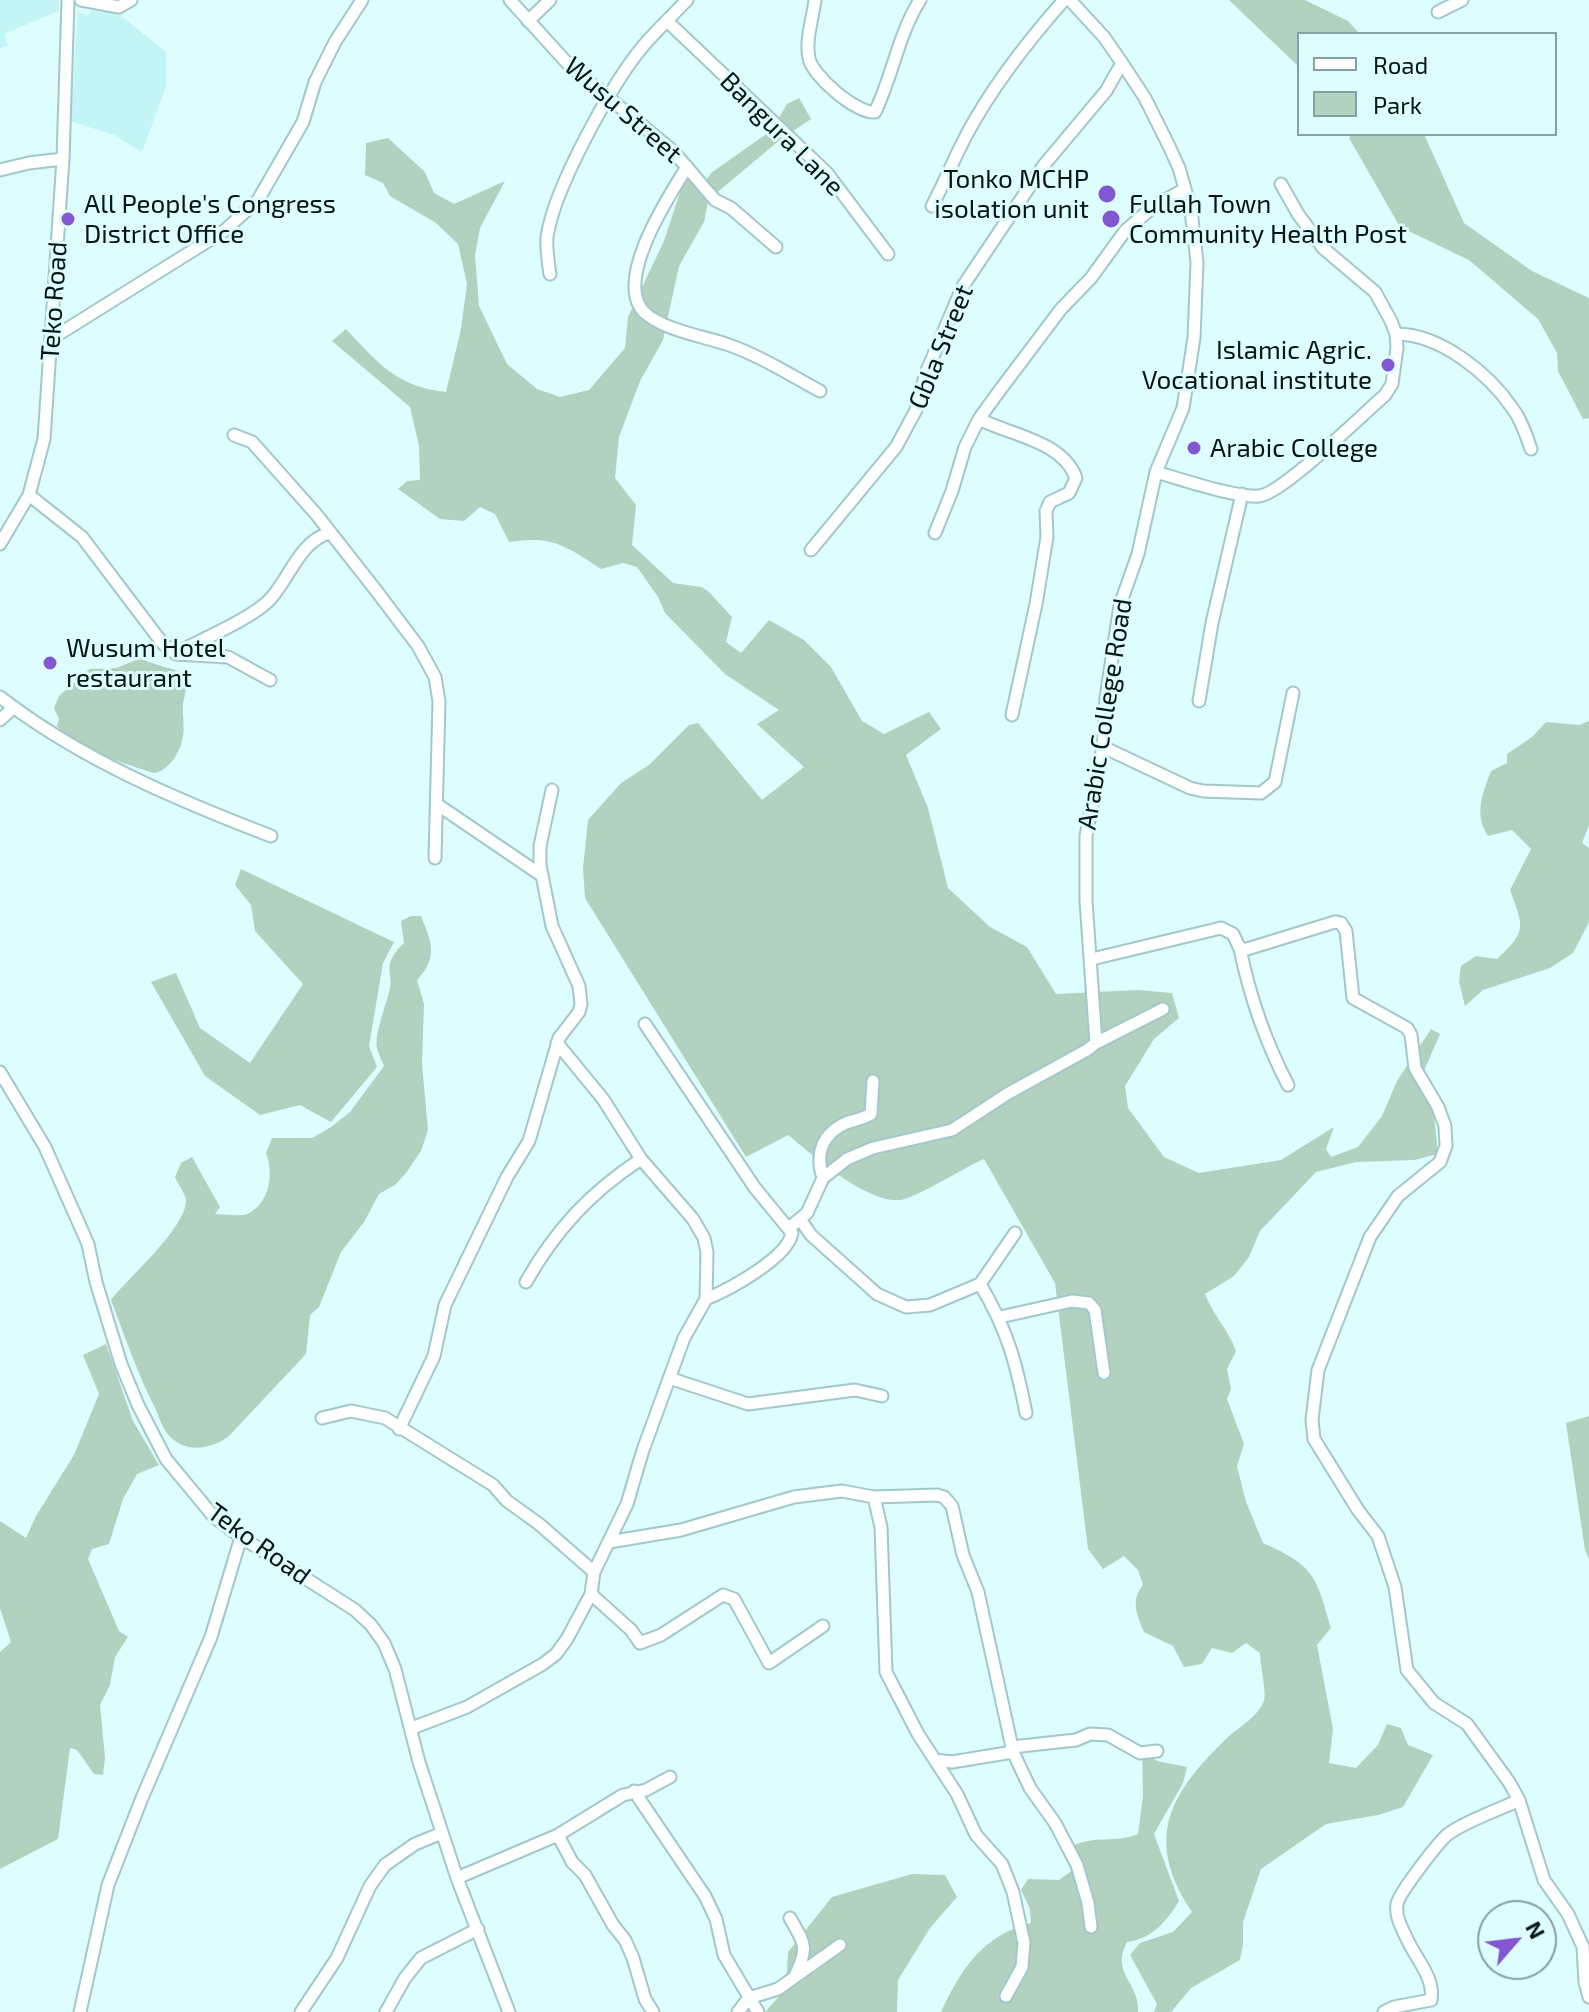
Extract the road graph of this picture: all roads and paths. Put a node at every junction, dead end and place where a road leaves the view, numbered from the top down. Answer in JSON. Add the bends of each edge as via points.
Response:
{"nodes":[{"id":1,"x":68,"y":0,"type":"edge"},
{"id":2,"x":81,"y":0,"type":"edge"},
{"id":3,"x":131,"y":0,"type":"edge"},
{"id":4,"x":344,"y":0,"type":"edge"},
{"id":5,"x":362,"y":0,"type":"edge"},
{"id":6,"x":510,"y":0,"type":"edge"},
{"id":7,"x":550,"y":0,"type":"edge"},
{"id":8,"x":687,"y":0,"type":"edge"},
{"id":9,"x":815,"y":0,"type":"edge"},
{"id":10,"x":920,"y":0,"type":"edge"},
{"id":11,"x":1067,"y":0,"type":"edge"},
{"id":12,"x":1462,"y":0,"type":"edge"},
{"id":13,"x":355,"y":12,"type":"junction"},
{"id":14,"x":1438,"y":12,"type":"dead end"},
{"id":15,"x":528,"y":21,"type":"junction"},
{"id":16,"x":667,"y":21,"type":"junction"},
{"id":17,"x":1122,"y":63,"type":"junction"},
{"id":18,"x":608,"y":99,"type":"junction"},
{"id":19,"x":63,"y":159,"type":"junction"},
{"id":20,"x":687,"y":167,"type":"junction"},
{"id":21,"x":0,"y":170,"type":"edge"},
{"id":22,"x":1281,"y":184,"type":"dead end"},
{"id":23,"x":1185,"y":189,"type":"junction"},
{"id":24,"x":932,"y":206,"type":"dead end"},
{"id":25,"x":776,"y":247,"type":"dead end"},
{"id":26,"x":888,"y":254,"type":"dead end"},
{"id":27,"x":550,"y":274,"type":"dead end"},
{"id":28,"x":1396,"y":334,"type":"junction"},
{"id":29,"x":51,"y":339,"type":"junction"},
{"id":30,"x":820,"y":391,"type":"dead end"},
{"id":31,"x":979,"y":419,"type":"junction"},
{"id":32,"x":234,"y":435,"type":"dead end"},
{"id":33,"x":1531,"y":449,"type":"dead end"},
{"id":34,"x":1156,"y":472,"type":"junction"},
{"id":35,"x":1242,"y":494,"type":"junction"},
{"id":36,"x":29,"y":495,"type":"junction"},
{"id":37,"x":329,"y":533,"type":"junction"},
{"id":38,"x":935,"y":533,"type":"dead end"},
{"id":39,"x":0,"y":544,"type":"edge"},
{"id":40,"x":811,"y":550,"type":"dead end"},
{"id":41,"x":176,"y":654,"type":"junction"},
{"id":42,"x":270,"y":680,"type":"dead end"},
{"id":43,"x":1293,"y":693,"type":"dead end"},
{"id":44,"x":0,"y":697,"type":"edge"},
{"id":45,"x":1199,"y":701,"type":"dead end"},
{"id":46,"x":14,"y":707,"type":"junction"},
{"id":47,"x":1012,"y":715,"type":"dead end"},
{"id":48,"x":0,"y":720,"type":"edge"},
{"id":49,"x":1103,"y":747,"type":"junction"},
{"id":50,"x":552,"y":790,"type":"dead end"},
{"id":51,"x":438,"y":805,"type":"junction"},
{"id":52,"x":271,"y":836,"type":"dead end"},
{"id":53,"x":435,"y":858,"type":"dead end"},
{"id":54,"x":541,"y":875,"type":"junction"},
{"id":55,"x":1240,"y":949,"type":"junction"},
{"id":56,"x":1092,"y":959,"type":"junction"},
{"id":57,"x":1163,"y":1009,"type":"dead end"},
{"id":58,"x":645,"y":1024,"type":"dead end"},
{"id":59,"x":557,"y":1043,"type":"junction"},
{"id":60,"x":1096,"y":1043,"type":"junction"},
{"id":61,"x":0,"y":1072,"type":"edge"},
{"id":62,"x":873,"y":1081,"type":"dead end"},
{"id":63,"x":1288,"y":1085,"type":"dead end"},
{"id":64,"x":641,"y":1159,"type":"junction"},
{"id":65,"x":823,"y":1178,"type":"junction"},
{"id":66,"x":800,"y":1219,"type":"junction"},
{"id":67,"x":789,"y":1228,"type":"junction"},
{"id":68,"x":1015,"y":1233,"type":"dead end"},
{"id":69,"x":526,"y":1282,"type":"dead end"},
{"id":70,"x":980,"y":1284,"type":"junction"},
{"id":71,"x":706,"y":1299,"type":"junction"},
{"id":72,"x":1000,"y":1317,"type":"junction"},
{"id":73,"x":1104,"y":1373,"type":"dead end"},
{"id":74,"x":669,"y":1378,"type":"junction"},
{"id":75,"x":882,"y":1396,"type":"dead end"},
{"id":76,"x":1026,"y":1413,"type":"dead end"},
{"id":77,"x":322,"y":1418,"type":"dead end"},
{"id":78,"x":399,"y":1429,"type":"junction"},
{"id":79,"x":874,"y":1497,"type":"junction"},
{"id":80,"x":241,"y":1537,"type":"junction"},
{"id":81,"x":609,"y":1542,"type":"junction"},
{"id":82,"x":594,"y":1572,"type":"junction"},
{"id":83,"x":591,"y":1594,"type":"junction"},
{"id":84,"x":823,"y":1626,"type":"dead end"},
{"id":85,"x":412,"y":1728,"type":"junction"},
{"id":86,"x":1013,"y":1750,"type":"junction"},
{"id":87,"x":1157,"y":1751,"type":"dead end"},
{"id":88,"x":935,"y":1760,"type":"junction"},
{"id":89,"x":670,"y":1777,"type":"dead end"},
{"id":90,"x":634,"y":1791,"type":"junction"},
{"id":91,"x":1519,"y":1800,"type":"junction"},
{"id":92,"x":442,"y":1833,"type":"junction"},
{"id":93,"x":558,"y":1835,"type":"junction"},
{"id":94,"x":457,"y":1878,"type":"junction"},
{"id":95,"x":790,"y":1918,"type":"dead end"},
{"id":96,"x":1091,"y":1927,"type":"dead end"},
{"id":97,"x":478,"y":1929,"type":"junction"},
{"id":98,"x":840,"y":1945,"type":"dead end"},
{"id":99,"x":796,"y":1974,"type":"junction"},
{"id":100,"x":1006,"y":1996,"type":"dead end"},
{"id":101,"x":1589,"y":1997,"type":"edge"},
{"id":102,"x":749,"y":1998,"type":"junction"},
{"id":103,"x":80,"y":2012,"type":"edge"},
{"id":104,"x":301,"y":2012,"type":"edge"},
{"id":105,"x":386,"y":2012,"type":"edge"},
{"id":106,"x":509,"y":2012,"type":"edge"},
{"id":107,"x":653,"y":2012,"type":"edge"},
{"id":108,"x":738,"y":2012,"type":"edge"},
{"id":109,"x":758,"y":2012,"type":"edge"},
{"id":110,"x":1384,"y":2012,"type":"edge"}],
"edges":[{"from":1,"to":19,"type":"street","name":"Teko Road"},
{"from":2,"to":3,"type":"street","via":[[119,7]]},
{"from":4,"to":13,"type":"street"},
{"from":5,"to":13,"type":"street"},
{"from":6,"to":15,"type":"street","name":"Wusu Street"},
{"from":7,"to":15,"type":"street"},
{"from":8,"to":16,"type":"street"},
{"from":9,"to":10,"type":"street","via":[[811,66],[853,107],[868,113],[875,112],[888,86],[903,31]]},
{"from":11,"to":17,"type":"street","name":"Arabic College Road"},
{"from":11,"to":24,"type":"street","via":[[1007,70],[966,135]]},
{"from":12,"to":14,"type":"street"},
{"from":13,"to":29,"type":"street","via":[[315,82],[309,110],[258,200],[224,231]]},
{"from":15,"to":18,"type":"street","name":"Wusu Street"},
{"from":16,"to":18,"type":"street","via":[[643,46]]},
{"from":16,"to":26,"type":"street","name":"Bangura Lane","via":[[827,173]]},
{"from":17,"to":23,"type":"street","name":"Arabic College Road","via":[[1158,124]]},
{"from":17,"to":40,"type":"street","name":"Gbla Street","via":[[1106,91],[1044,165],[963,286],[916,410],[896,447]]},
{"from":18,"to":20,"type":"street","name":"Wusu Street"},
{"from":18,"to":27,"type":"street","via":[[553,213],[547,251]]},
{"from":19,"to":21,"type":"street"},
{"from":19,"to":29,"type":"street","name":"Teko Road"},
{"from":20,"to":25,"type":"street","name":"Wusu Street","via":[[715,200]]},
{"from":20,"to":30,"type":"street","via":[[656,215],[636,274],[639,304],[646,314],[744,351]]},
{"from":22,"to":28,"type":"street","via":[[1323,248],[1375,292]]},
{"from":23,"to":31,"type":"street","via":[[1125,231]]},
{"from":23,"to":34,"type":"street","name":"Arabic College Road","via":[[1197,262],[1194,338],[1183,408]]},
{"from":28,"to":33,"type":"street","via":[[1437,344],[1474,368],[1512,407]]},
{"from":28,"to":35,"type":"street","via":[[1392,384],[1385,395],[1282,485],[1260,496]]},
{"from":29,"to":36,"type":"street","name":"Teko Road","via":[[44,439]]},
{"from":31,"to":38,"type":"street"},
{"from":31,"to":47,"type":"street","via":[[1056,452],[1072,465],[1076,478],[1069,493],[1050,502],[1046,511],[1036,604]]},
{"from":32,"to":37,"type":"street","via":[[252,442]]},
{"from":34,"to":35,"type":"street"},
{"from":34,"to":49,"type":"street","name":"Arabic College Road","via":[[1138,554],[1120,605]]},
{"from":35,"to":45,"type":"street"},
{"from":36,"to":39,"type":"street","name":"Teko Road"},
{"from":36,"to":41,"type":"street","via":[[82,537],[152,632]]},
{"from":37,"to":41,"type":"street","via":[[304,549],[265,605]]},
{"from":37,"to":51,"type":"street","via":[[418,646],[435,677]]},
{"from":41,"to":42,"type":"street","via":[[228,657]]},
{"from":43,"to":49,"type":"street","via":[[1275,782],[1261,793],[1190,788]]},
{"from":44,"to":46,"type":"street"},
{"from":46,"to":48,"type":"street"},
{"from":46,"to":52,"type":"street","via":[[126,774]]},
{"from":49,"to":56,"type":"street","name":"Arabic College Road","via":[[1086,836]]},
{"from":50,"to":54,"type":"street","via":[[540,846]]},
{"from":51,"to":53,"type":"street"},
{"from":51,"to":54,"type":"street"},
{"from":54,"to":59,"type":"street","via":[[552,926],[581,994],[579,1012]]},
{"from":55,"to":56,"type":"street","via":[[1233,934],[1221,928]]},
{"from":55,"to":63,"type":"street","via":[[1268,1046]]},
{"from":55,"to":91,"type":"street","via":[[1341,923],[1353,998],[1407,1028],[1415,1068],[1445,1126],[1440,1162],[1398,1196],[1370,1237],[1318,1370],[1314,1439],[1378,1536],[1395,1587],[1407,1670],[1434,1703],[1467,1724]]},
{"from":56,"to":60,"type":"street","name":"Arabic College Road"},
{"from":57,"to":60,"type":"street"},
{"from":58,"to":67,"type":"street","via":[[755,1188]]},
{"from":59,"to":64,"type":"street","via":[[603,1099]]},
{"from":59,"to":78,"type":"street","via":[[529,1141],[445,1305],[434,1356]]},
{"from":60,"to":65,"type":"street","via":[[952,1130],[873,1148]]},
{"from":61,"to":80,"type":"street","name":"Teko Road","via":[[45,1147],[88,1244],[121,1364],[166,1459],[214,1517]]},
{"from":62,"to":65,"type":"street","via":[[871,1114],[828,1134],[820,1148]]},
{"from":64,"to":69,"type":"street","via":[[591,1197],[549,1245]]},
{"from":64,"to":71,"type":"street","via":[[704,1238]]},
{"from":65,"to":66,"type":"street"},
{"from":66,"to":67,"type":"street"},
{"from":66,"to":70,"type":"street","via":[[811,1235],[895,1304],[920,1307]]},
{"from":67,"to":71,"type":"street","via":[[791,1240],[766,1266]]},
{"from":68,"to":70,"type":"street"},
{"from":70,"to":72,"type":"street"},
{"from":71,"to":74,"type":"street"},
{"from":72,"to":73,"type":"street","via":[[1072,1301],[1089,1303],[1095,1310]]},
{"from":72,"to":76,"type":"street"},
{"from":74,"to":75,"type":"street","via":[[748,1404],[855,1390]]},
{"from":74,"to":81,"type":"street"},
{"from":77,"to":78,"type":"street","via":[[369,1413]]},
{"from":78,"to":82,"type":"street","via":[[493,1485]]},
{"from":79,"to":81,"type":"street","via":[[842,1491],[794,1497],[681,1530]]},
{"from":79,"to":86,"type":"street","via":[[937,1495],[952,1506],[978,1592]]},
{"from":79,"to":88,"type":"street","via":[[881,1527],[886,1672]]},
{"from":80,"to":85,"type":"street","name":"Teko Road","via":[[371,1625],[395,1669]]},
{"from":80,"to":103,"type":"street","via":[[211,1637],[108,1885]]},
{"from":81,"to":82,"type":"street"},
{"from":82,"to":83,"type":"street"},
{"from":83,"to":84,"type":"street","via":[[640,1643],[729,1596],[769,1663]]},
{"from":83,"to":85,"type":"street","via":[[567,1639],[543,1664],[467,1707]]},
{"from":85,"to":92,"type":"street","name":"Teko Road"},
{"from":86,"to":87,"type":"street","via":[[1090,1734],[1108,1735],[1140,1753]]},
{"from":86,"to":88,"type":"street","via":[[952,1762]]},
{"from":86,"to":96,"type":"street","via":[[1077,1865]]},
{"from":88,"to":100,"type":"street","via":[[976,1835],[1002,1864],[1013,1892],[1024,1943],[1022,1967]]},
{"from":89,"to":90,"type":"street"},
{"from":90,"to":93,"type":"street"},
{"from":90,"to":102,"type":"street","via":[[705,1896],[724,1955]]},
{"from":91,"to":101,"type":"street","via":[[1544,1880],[1583,1947]]},
{"from":91,"to":110,"type":"street","via":[[1449,1833],[1397,1901],[1397,1915],[1428,1975],[1432,1996]]},
{"from":92,"to":94,"type":"street","name":"Teko Road"},
{"from":92,"to":104,"type":"street","via":[[385,1865],[337,1958]]},
{"from":93,"to":94,"type":"street"},
{"from":93,"to":107,"type":"street","via":[[625,1940]]},
{"from":94,"to":97,"type":"street","name":"Teko Road"},
{"from":95,"to":99,"type":"street","via":[[806,1945]]},
{"from":97,"to":105,"type":"street","via":[[421,1958]]},
{"from":97,"to":106,"type":"street","name":"Teko Road"},
{"from":98,"to":99,"type":"street"},
{"from":99,"to":102,"type":"street","via":[[778,1989]]},
{"from":102,"to":108,"type":"street"},
{"from":102,"to":109,"type":"street"}]}
